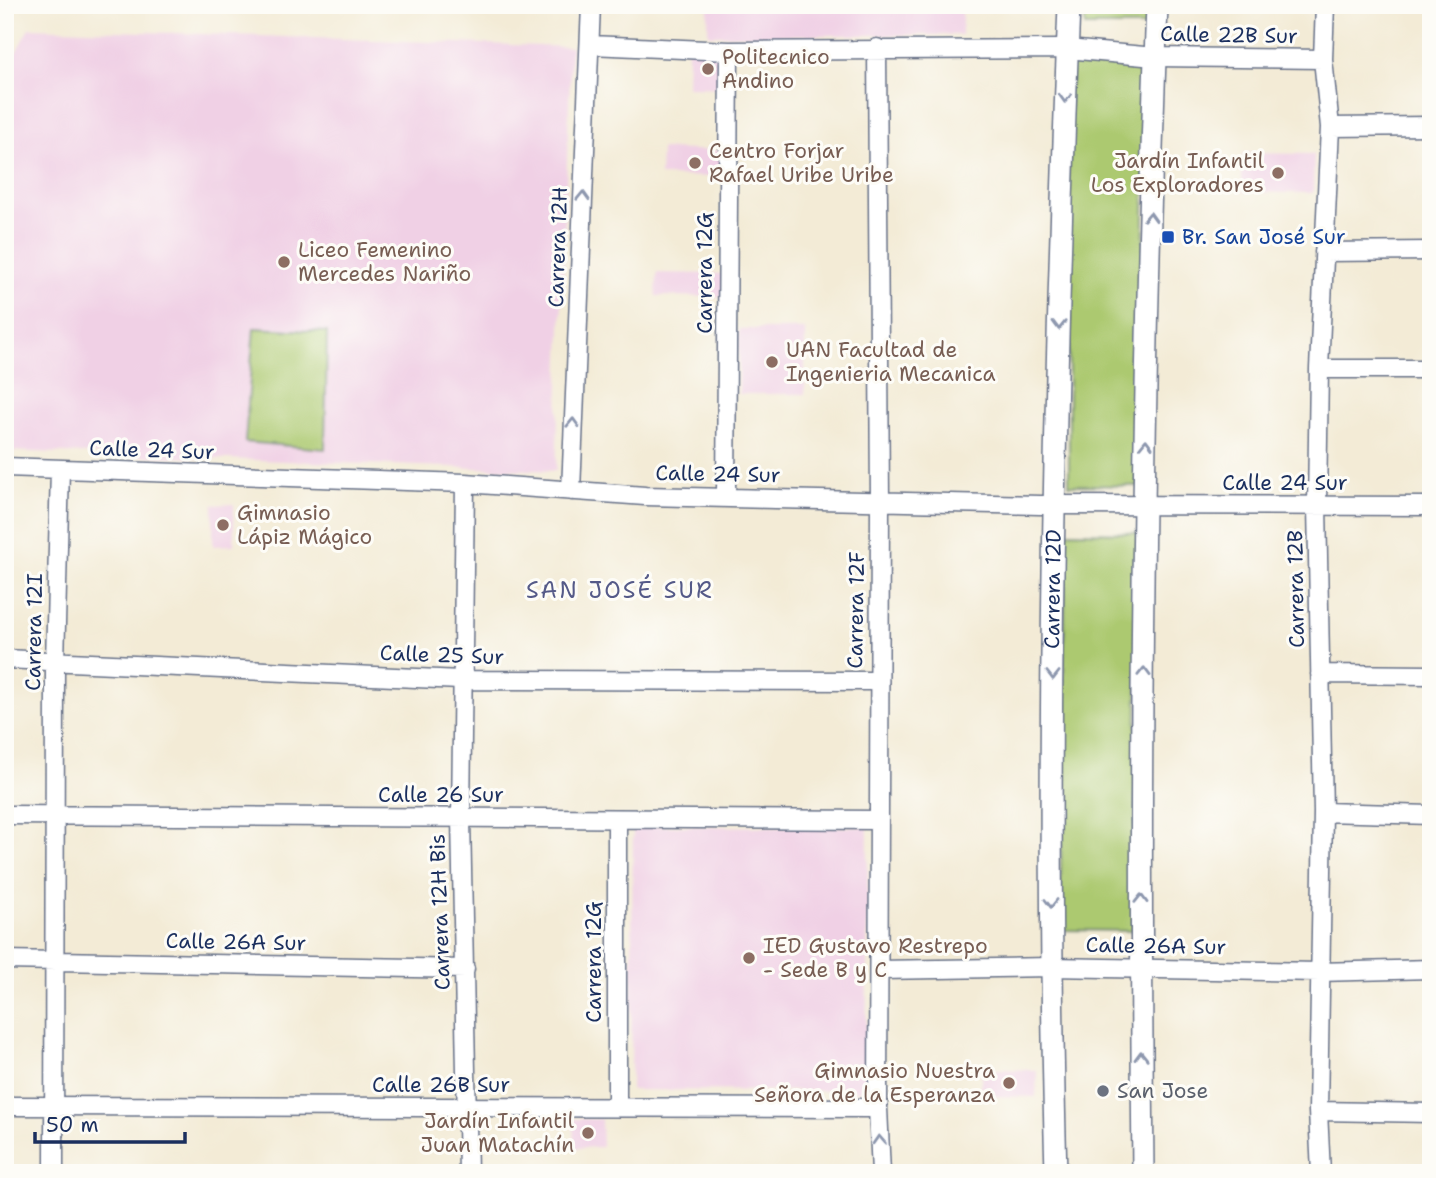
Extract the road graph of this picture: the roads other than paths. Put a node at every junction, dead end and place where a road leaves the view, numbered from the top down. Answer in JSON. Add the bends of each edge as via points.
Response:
{"nodes":[{"id":1,"x":591,"y":5,"type":"edge"},
{"id":2,"x":1069,"y":5,"type":"edge"},
{"id":3,"x":1157,"y":5,"type":"edge"},
{"id":4,"x":1325,"y":5,"type":"edge"},
{"id":5,"x":590,"y":45,"type":"junction"},
{"id":6,"x":877,"y":48,"type":"junction"},
{"id":7,"x":1067,"y":49,"type":"junction"},
{"id":8,"x":729,"y":51,"type":"junction"},
{"id":9,"x":1155,"y":57,"type":"junction"},
{"id":10,"x":1323,"y":59,"type":"junction"},
{"id":11,"x":1431,"y":126,"type":"edge"},
{"id":12,"x":1330,"y":127,"type":"junction"},
{"id":13,"x":1431,"y":251,"type":"edge"},
{"id":14,"x":1324,"y":252,"type":"junction"},
{"id":15,"x":1319,"y":369,"type":"junction"},
{"id":16,"x":1431,"y":369,"type":"edge"},
{"id":17,"x":5,"y":467,"type":"edge"},
{"id":18,"x":60,"y":469,"type":"junction"},
{"id":19,"x":465,"y":483,"type":"junction"},
{"id":20,"x":570,"y":491,"type":"junction"},
{"id":21,"x":726,"y":496,"type":"junction"},
{"id":22,"x":880,"y":502,"type":"junction"},
{"id":23,"x":1054,"y":505,"type":"junction"},
{"id":24,"x":1145,"y":506,"type":"junction"},
{"id":25,"x":1317,"y":506,"type":"junction"},
{"id":26,"x":1431,"y":506,"type":"edge"},
{"id":27,"x":5,"y":659,"type":"edge"},
{"id":28,"x":55,"y":663,"type":"junction"},
{"id":29,"x":1320,"y":674,"type":"junction"},
{"id":30,"x":1431,"y":675,"type":"edge"},
{"id":31,"x":460,"y":680,"type":"junction"},
{"id":32,"x":878,"y":681,"type":"junction"},
{"id":33,"x":1323,"y":812,"type":"junction"},
{"id":34,"x":5,"y":815,"type":"edge"},
{"id":35,"x":54,"y":815,"type":"junction"},
{"id":36,"x":1431,"y":815,"type":"edge"},
{"id":37,"x":461,"y":818,"type":"junction"},
{"id":38,"x":617,"y":819,"type":"junction"},
{"id":39,"x":877,"y":820,"type":"junction"},
{"id":40,"x":5,"y":960,"type":"edge"},
{"id":41,"x":56,"y":961,"type":"junction"},
{"id":42,"x":1051,"y":967,"type":"junction"},
{"id":43,"x":1140,"y":968,"type":"junction"},
{"id":44,"x":465,"y":969,"type":"junction"},
{"id":45,"x":1431,"y":969,"type":"edge"},
{"id":46,"x":880,"y":970,"type":"junction"},
{"id":47,"x":1320,"y":972,"type":"junction"},
{"id":48,"x":617,"y":1105,"type":"junction"},
{"id":49,"x":5,"y":1107,"type":"edge"},
{"id":50,"x":53,"y":1107,"type":"junction"},
{"id":51,"x":467,"y":1108,"type":"junction"},
{"id":52,"x":878,"y":1108,"type":"junction"},
{"id":53,"x":1318,"y":1111,"type":"junction"},
{"id":54,"x":1431,"y":1113,"type":"edge"},
{"id":55,"x":54,"y":1173,"type":"edge"},
{"id":56,"x":468,"y":1173,"type":"edge"},
{"id":57,"x":881,"y":1173,"type":"edge"},
{"id":58,"x":1056,"y":1173,"type":"edge"},
{"id":59,"x":1143,"y":1173,"type":"edge"},
{"id":60,"x":1321,"y":1173,"type":"edge"}],
"edges":[{"from":1,"to":5,"type":"street","name":"Carrera 12H"},
{"from":2,"to":7,"type":"street","name":"Carrera 12D"},
{"from":3,"to":9,"type":"street"},
{"from":4,"to":10,"type":"street","name":"Carrera 12B"},
{"from":5,"to":8,"type":"street","name":"Calle 22B Sur"},
{"from":20,"to":5,"type":"street","name":"Carrera 12H","one_way":true},
{"from":6,"to":7,"type":"street","name":"Calle 22B Sur"},
{"from":6,"to":8,"type":"street","name":"Calle 22B Sur"},
{"from":6,"to":22,"type":"street","name":"Carrera 12F"},
{"from":7,"to":9,"type":"street","name":"Calle 22B Sur"},
{"from":7,"to":23,"type":"street","name":"Carrera 12D","one_way":true},
{"from":8,"to":21,"type":"street","name":"Carrera 12G"},
{"from":9,"to":10,"type":"street","name":"Calle 22B Sur"},
{"from":24,"to":9,"type":"street","one_way":true},
{"from":10,"to":12,"type":"street","name":"Carrera 12B"},
{"from":11,"to":12,"type":"street"},
{"from":12,"to":14,"type":"street","name":"Carrera 12B"},
{"from":13,"to":14,"type":"street"},
{"from":14,"to":15,"type":"street","name":"Carrera 12B"},
{"from":15,"to":16,"type":"street"},
{"from":15,"to":25,"type":"street","name":"Carrera 12B"},
{"from":17,"to":18,"type":"street","name":"Calle 24 Sur"},
{"from":18,"to":19,"type":"street","name":"Calle 24 Sur"},
{"from":18,"to":28,"type":"street","name":"Carrera 12I"},
{"from":19,"to":20,"type":"street","name":"Calle 24 Sur"},
{"from":19,"to":31,"type":"street","name":"Carrera 12H Bis"},
{"from":20,"to":21,"type":"street","name":"Calle 24 Sur"},
{"from":21,"to":22,"type":"street","name":"Calle 24 Sur"},
{"from":22,"to":23,"type":"street","name":"Calle 24 Sur"},
{"from":22,"to":32,"type":"street","name":"Carrera 12F"},
{"from":23,"to":24,"type":"street","name":"Calle 24 Sur"},
{"from":23,"to":42,"type":"street","name":"Carrera 12D","one_way":true},
{"from":24,"to":25,"type":"street","name":"Calle 24 Sur"},
{"from":43,"to":24,"type":"street","one_way":true},
{"from":25,"to":26,"type":"street","name":"Calle 24 Sur"},
{"from":25,"to":29,"type":"street","name":"Carrera 12B"},
{"from":27,"to":28,"type":"street","name":"Calle 25 Sur"},
{"from":28,"to":31,"type":"street","name":"Calle 25 Sur"},
{"from":28,"to":35,"type":"street","name":"Carrera 12I"},
{"from":29,"to":30,"type":"street"},
{"from":29,"to":33,"type":"street","name":"Carrera 12B"},
{"from":31,"to":32,"type":"street","name":"Calle 25 Sur"},
{"from":31,"to":37,"type":"street","name":"Carrera 12H Bis"},
{"from":32,"to":39,"type":"street","name":"Carrera 12F"},
{"from":33,"to":36,"type":"street"},
{"from":33,"to":47,"type":"street","name":"Carrera 12B"},
{"from":34,"to":35,"type":"street","name":"Calle 26 Sur"},
{"from":35,"to":37,"type":"street","name":"Calle 26 Sur"},
{"from":35,"to":41,"type":"street","name":"Carrera 12I"},
{"from":37,"to":38,"type":"street","name":"Calle 26 Sur"},
{"from":37,"to":44,"type":"street","name":"Carrera 12H Bis"},
{"from":38,"to":39,"type":"street","name":"Calle 26 Sur"},
{"from":38,"to":48,"type":"street","name":"Carrera 12G"},
{"from":39,"to":46,"type":"street","name":"Carrera 12F"},
{"from":40,"to":41,"type":"street","name":"Calle 26A Sur"},
{"from":41,"to":44,"type":"street","name":"Calle 26A Sur"},
{"from":41,"to":50,"type":"street","name":"Carrera 12I"},
{"from":42,"to":43,"type":"street","name":"Calle 26A Sur"},
{"from":42,"to":46,"type":"street","name":"Calle 26A Sur"},
{"from":42,"to":58,"type":"street","name":"Carrera 12D"},
{"from":43,"to":47,"type":"street","name":"Calle 26A Sur"},
{"from":59,"to":43,"type":"street","one_way":true},
{"from":44,"to":51,"type":"street","name":"Carrera 12H Bis"},
{"from":45,"to":47,"type":"street","name":"Calle 26A Sur"},
{"from":46,"to":52,"type":"street","name":"Carrera 12F"},
{"from":47,"to":53,"type":"street","name":"Carrera 12B"},
{"from":48,"to":51,"type":"street","name":"Calle 26B Sur"},
{"from":48,"to":52,"type":"street","name":"Calle 26B Sur"},
{"from":49,"to":50,"type":"street","name":"Calle 26B Sur"},
{"from":50,"to":51,"type":"street","name":"Calle 26B Sur"},
{"from":50,"to":55,"type":"street","name":"Carrera 12I"},
{"from":51,"to":56,"type":"street","name":"Carrera 12H Bis"},
{"from":57,"to":52,"type":"street","name":"Carrera 12F","one_way":true},
{"from":53,"to":54,"type":"street"},
{"from":53,"to":60,"type":"street","name":"Carrera 12B"}]}
